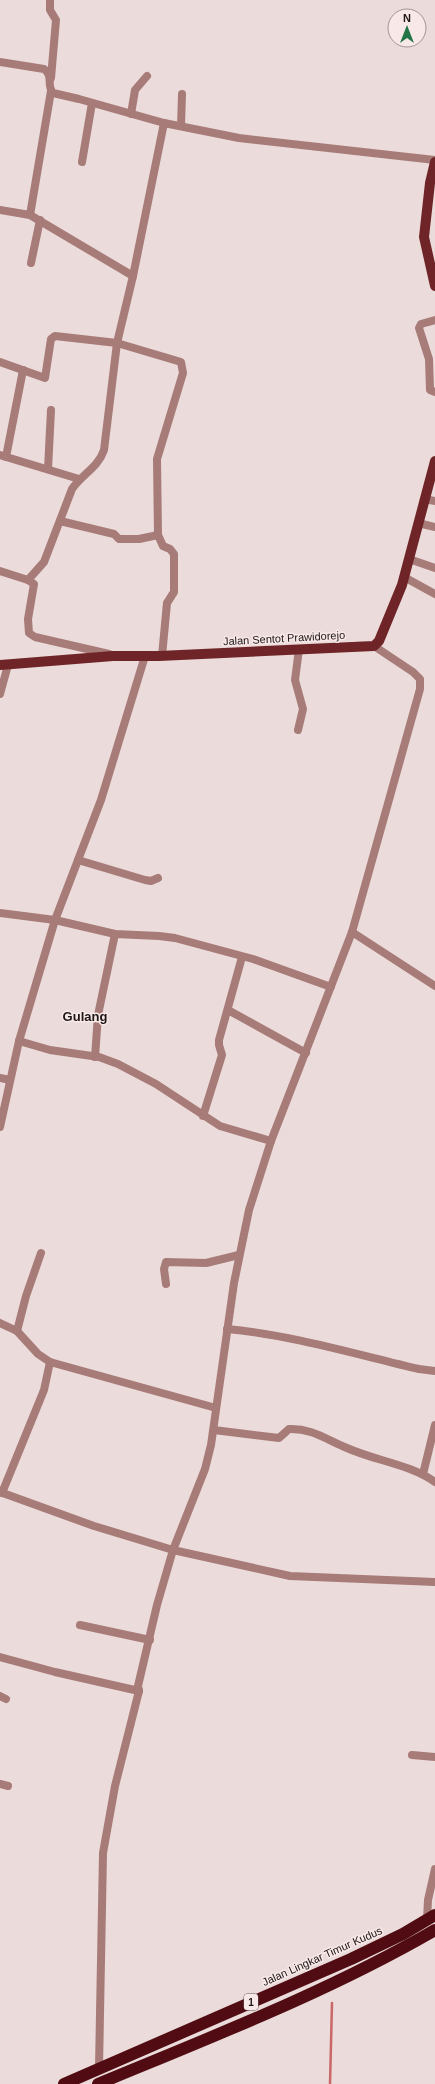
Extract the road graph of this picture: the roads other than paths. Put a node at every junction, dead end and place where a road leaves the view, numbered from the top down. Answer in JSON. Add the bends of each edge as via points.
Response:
{"nodes":[{"id":1,"x":50,"y":0,"type":"edge"},
{"id":2,"x":0,"y":62,"type":"edge"},
{"id":3,"x":147,"y":76,"type":"dead end"},
{"id":4,"x":51,"y":78,"type":"junction"},
{"id":5,"x":51,"y":91,"type":"junction"},
{"id":6,"x":182,"y":94,"type":"dead end"},
{"id":7,"x":92,"y":103,"type":"junction"},
{"id":8,"x":131,"y":114,"type":"junction"},
{"id":9,"x":164,"y":123,"type":"junction"},
{"id":10,"x":181,"y":126,"type":"junction"},
{"id":11,"x":435,"y":161,"type":"edge"},
{"id":12,"x":82,"y":162,"type":"dead end"},
{"id":13,"x":0,"y":210,"type":"edge"},
{"id":14,"x":30,"y":215,"type":"junction"},
{"id":15,"x":40,"y":220,"type":"junction"},
{"id":16,"x":31,"y":263,"type":"dead end"},
{"id":17,"x":133,"y":276,"type":"junction"},
{"id":18,"x":435,"y":286,"type":"edge"},
{"id":19,"x":434,"y":321,"type":"edge"},
{"id":20,"x":117,"y":343,"type":"junction"},
{"id":21,"x":0,"y":362,"type":"edge"},
{"id":22,"x":23,"y":370,"type":"junction"},
{"id":23,"x":434,"y":392,"type":"edge"},
{"id":24,"x":51,"y":410,"type":"dead end"},
{"id":25,"x":3,"y":456,"type":"edge"},
{"id":26,"x":435,"y":461,"type":"edge"},
{"id":27,"x":48,"y":469,"type":"junction"},
{"id":28,"x":79,"y":479,"type":"junction"},
{"id":29,"x":430,"y":500,"type":"edge"},
{"id":30,"x":60,"y":521,"type":"junction"},
{"id":31,"x":418,"y":523,"type":"junction"},
{"id":32,"x":435,"y":527,"type":"edge"},
{"id":33,"x":158,"y":535,"type":"junction"},
{"id":34,"x":409,"y":559,"type":"junction"},
{"id":35,"x":435,"y":568,"type":"edge"},
{"id":36,"x":0,"y":571,"type":"edge"},
{"id":37,"x":404,"y":577,"type":"junction"},
{"id":38,"x":28,"y":580,"type":"junction"},
{"id":39,"x":435,"y":594,"type":"edge"},
{"id":40,"x":374,"y":646,"type":"junction"},
{"id":41,"x":299,"y":649,"type":"junction"},
{"id":42,"x":113,"y":656,"type":"junction"},
{"id":43,"x":145,"y":656,"type":"junction"},
{"id":44,"x":162,"y":656,"type":"junction"},
{"id":45,"x":4,"y":665,"type":"edge"},
{"id":46,"x":0,"y":694,"type":"edge"},
{"id":47,"x":298,"y":730,"type":"dead end"},
{"id":48,"x":78,"y":860,"type":"junction"},
{"id":49,"x":158,"y":878,"type":"dead end"},
{"id":50,"x":0,"y":913,"type":"edge"},
{"id":51,"x":55,"y":920,"type":"junction"},
{"id":52,"x":352,"y":932,"type":"junction"},
{"id":53,"x":115,"y":934,"type":"junction"},
{"id":54,"x":242,"y":957,"type":"junction"},
{"id":55,"x":331,"y":986,"type":"junction"},
{"id":56,"x":435,"y":986,"type":"edge"},
{"id":57,"x":228,"y":1010,"type":"junction"},
{"id":58,"x":19,"y":1041,"type":"junction"},
{"id":59,"x":306,"y":1053,"type":"junction"},
{"id":60,"x":95,"y":1057,"type":"junction"},
{"id":61,"x":0,"y":1078,"type":"edge"},
{"id":62,"x":10,"y":1080,"type":"junction"},
{"id":63,"x":203,"y":1116,"type":"junction"},
{"id":64,"x":0,"y":1127,"type":"edge"},
{"id":65,"x":271,"y":1141,"type":"junction"},
{"id":66,"x":41,"y":1253,"type":"dead end"},
{"id":67,"x":239,"y":1255,"type":"junction"},
{"id":68,"x":166,"y":1284,"type":"dead end"},
{"id":69,"x":0,"y":1323,"type":"edge"},
{"id":70,"x":226,"y":1329,"type":"junction"},
{"id":71,"x":17,"y":1331,"type":"junction"},
{"id":72,"x":50,"y":1362,"type":"junction"},
{"id":73,"x":435,"y":1371,"type":"edge"},
{"id":74,"x":216,"y":1408,"type":"junction"},
{"id":75,"x":435,"y":1425,"type":"edge"},
{"id":76,"x":214,"y":1430,"type":"junction"},
{"id":77,"x":423,"y":1474,"type":"junction"},
{"id":78,"x":435,"y":1482,"type":"edge"},
{"id":79,"x":1,"y":1493,"type":"edge"},
{"id":80,"x":173,"y":1550,"type":"junction"},
{"id":81,"x":435,"y":1582,"type":"edge"},
{"id":82,"x":80,"y":1625,"type":"dead end"},
{"id":83,"x":150,"y":1640,"type":"junction"},
{"id":84,"x":0,"y":1657,"type":"edge"},
{"id":85,"x":139,"y":1691,"type":"junction"},
{"id":86,"x":412,"y":1755,"type":"dead end"},
{"id":87,"x":435,"y":1757,"type":"edge"},
{"id":88,"x":435,"y":1869,"type":"edge"},
{"id":89,"x":431,"y":1917,"type":"edge"},
{"id":90,"x":435,"y":1930,"type":"edge"},
{"id":91,"x":325,"y":1970,"type":"junction"},
{"id":92,"x":300,"y":1981,"type":"junction"},
{"id":93,"x":332,"y":1983,"type":"junction"},
{"id":94,"x":306,"y":1994,"type":"junction"},
{"id":95,"x":99,"y":2068,"type":"junction"},
{"id":96,"x":64,"y":2084,"type":"edge"},
{"id":97,"x":98,"y":2084,"type":"edge"}],
"edges":[{"from":1,"to":4,"type":"street","via":[[50,10],[56,20]]},
{"from":2,"to":4,"type":"street","via":[[39,68],[47,72]]},
{"from":3,"to":8,"type":"street","via":[[135,90]]},
{"from":4,"to":5,"type":"street"},
{"from":5,"to":7,"type":"street"},
{"from":5,"to":14,"type":"street"},
{"from":6,"to":10,"type":"street"},
{"from":7,"to":8,"type":"street"},
{"from":7,"to":12,"type":"street"},
{"from":8,"to":9,"type":"street"},
{"from":9,"to":10,"type":"street"},
{"from":9,"to":17,"type":"street"},
{"from":10,"to":11,"type":"street","via":[[239,138]]},
{"from":11,"to":18,"type":"main road","via":[[424,237]]},
{"from":13,"to":14,"type":"street"},
{"from":14,"to":15,"type":"street"},
{"from":15,"to":16,"type":"street"},
{"from":15,"to":17,"type":"street"},
{"from":17,"to":20,"type":"street"},
{"from":19,"to":23,"type":"street","via":[[421,324],[419,332],[429,359],[430,390]]},
{"from":20,"to":22,"type":"street","via":[[54,336],[51,339],[45,378]]},
{"from":20,"to":28,"type":"street","via":[[101,461]]},
{"from":20,"to":33,"type":"street","via":[[178,360],[183,367],[156,459]]},
{"from":21,"to":22,"type":"street"},
{"from":22,"to":25,"type":"street"},
{"from":24,"to":27,"type":"street"},
{"from":25,"to":27,"type":"street"},
{"from":26,"to":29,"type":"main road"},
{"from":27,"to":28,"type":"street"},
{"from":28,"to":30,"type":"street","via":[[72,489]]},
{"from":29,"to":31,"type":"main road"},
{"from":30,"to":33,"type":"street","via":[[114,534],[119,539],[139,539]]},
{"from":30,"to":38,"type":"street","via":[[44,562]]},
{"from":31,"to":32,"type":"street"},
{"from":31,"to":34,"type":"main road"},
{"from":33,"to":44,"type":"street","via":[[163,546],[174,554],[174,592],[167,603]]},
{"from":34,"to":35,"type":"street"},
{"from":34,"to":37,"type":"main road"},
{"from":36,"to":38,"type":"street"},
{"from":37,"to":39,"type":"street"},
{"from":37,"to":40,"type":"main road","via":[[379,641]]},
{"from":38,"to":42,"type":"street","via":[[34,584],[28,619],[29,633],[35,637]]},
{"from":40,"to":41,"type":"main road","name":"Jalan Sentot Prawidorejo"},
{"from":40,"to":52,"type":"street","via":[[413,672],[420,679],[420,689]]},
{"from":41,"to":44,"type":"main road","name":"Jalan Sentot Prawidorejo"},
{"from":41,"to":47,"type":"street","via":[[295,680],[303,709]]},
{"from":42,"to":43,"type":"main road","name":"Jalan Sentot Prawidorejo"},
{"from":42,"to":45,"type":"main road","name":"Jalan Sentot Prawidorejo"},
{"from":43,"to":44,"type":"main road","name":"Jalan Sentot Prawidorejo"},
{"from":43,"to":48,"type":"street","via":[[101,800]]},
{"from":45,"to":46,"type":"street"},
{"from":48,"to":49,"type":"street","via":[[145,880]]},
{"from":48,"to":51,"type":"street"},
{"from":50,"to":51,"type":"street"},
{"from":51,"to":53,"type":"street"},
{"from":51,"to":58,"type":"street"},
{"from":52,"to":55,"type":"street"},
{"from":52,"to":56,"type":"street"},
{"from":53,"to":54,"type":"street","via":[[175,938]]},
{"from":53,"to":60,"type":"street","via":[[98,1015]]},
{"from":54,"to":55,"type":"street"},
{"from":54,"to":57,"type":"street"},
{"from":55,"to":59,"type":"street"},
{"from":57,"to":59,"type":"street"},
{"from":57,"to":63,"type":"street","via":[[219,1040],[222,1055]]},
{"from":58,"to":60,"type":"street","via":[[50,1050]]},
{"from":58,"to":62,"type":"street"},
{"from":59,"to":65,"type":"street"},
{"from":60,"to":63,"type":"street","via":[[134,1072]]},
{"from":61,"to":62,"type":"street"},
{"from":62,"to":64,"type":"street"},
{"from":63,"to":65,"type":"street","via":[[232,1130]]},
{"from":65,"to":67,"type":"street","via":[[249,1210]]},
{"from":66,"to":71,"type":"street"},
{"from":67,"to":68,"type":"street","via":[[206,1263],[166,1262]]},
{"from":67,"to":70,"type":"street"},
{"from":69,"to":71,"type":"street"},
{"from":70,"to":73,"type":"street","via":[[260,1332]]},
{"from":70,"to":74,"type":"street"},
{"from":71,"to":72,"type":"street","via":[[38,1354]]},
{"from":72,"to":74,"type":"street"},
{"from":72,"to":79,"type":"street","via":[[44,1390]]},
{"from":74,"to":76,"type":"street"},
{"from":75,"to":77,"type":"street"},
{"from":76,"to":77,"type":"street","via":[[279,1438],[289,1429],[299,1429]]},
{"from":76,"to":80,"type":"street","via":[[205,1469]]},
{"from":77,"to":78,"type":"street"},
{"from":79,"to":80,"type":"street","via":[[94,1526]]},
{"from":80,"to":81,"type":"street","via":[[290,1576]]},
{"from":80,"to":83,"type":"street"},
{"from":82,"to":83,"type":"street"},
{"from":83,"to":85,"type":"street","via":[[138,1686]]},
{"from":84,"to":85,"type":"street"},
{"from":85,"to":95,"type":"street","via":[[115,1786],[103,1853]]},
{"from":86,"to":87,"type":"street"},
{"from":88,"to":89,"type":"street","via":[[428,1900]]},
{"from":89,"to":91,"type":"highway","name":"Jalan Lingkar Timur Kudus","number":"1","via":[[403,1934]]},
{"from":90,"to":93,"type":"highway","number":"1"},
{"from":91,"to":92,"type":"highway","name":"Jalan Lingkar Timur Kudus","number":"1"},
{"from":91,"to":93,"type":"highway"},
{"from":92,"to":94,"type":"highway"},
{"from":92,"to":95,"type":"highway","name":"Jalan Lingkar Timur Kudus","number":"1"},
{"from":93,"to":94,"type":"highway","number":"1"},
{"from":94,"to":97,"type":"highway","number":"1"},
{"from":95,"to":96,"type":"highway","name":"Jalan Lingkar Timur Kudus","number":"1"}]}
